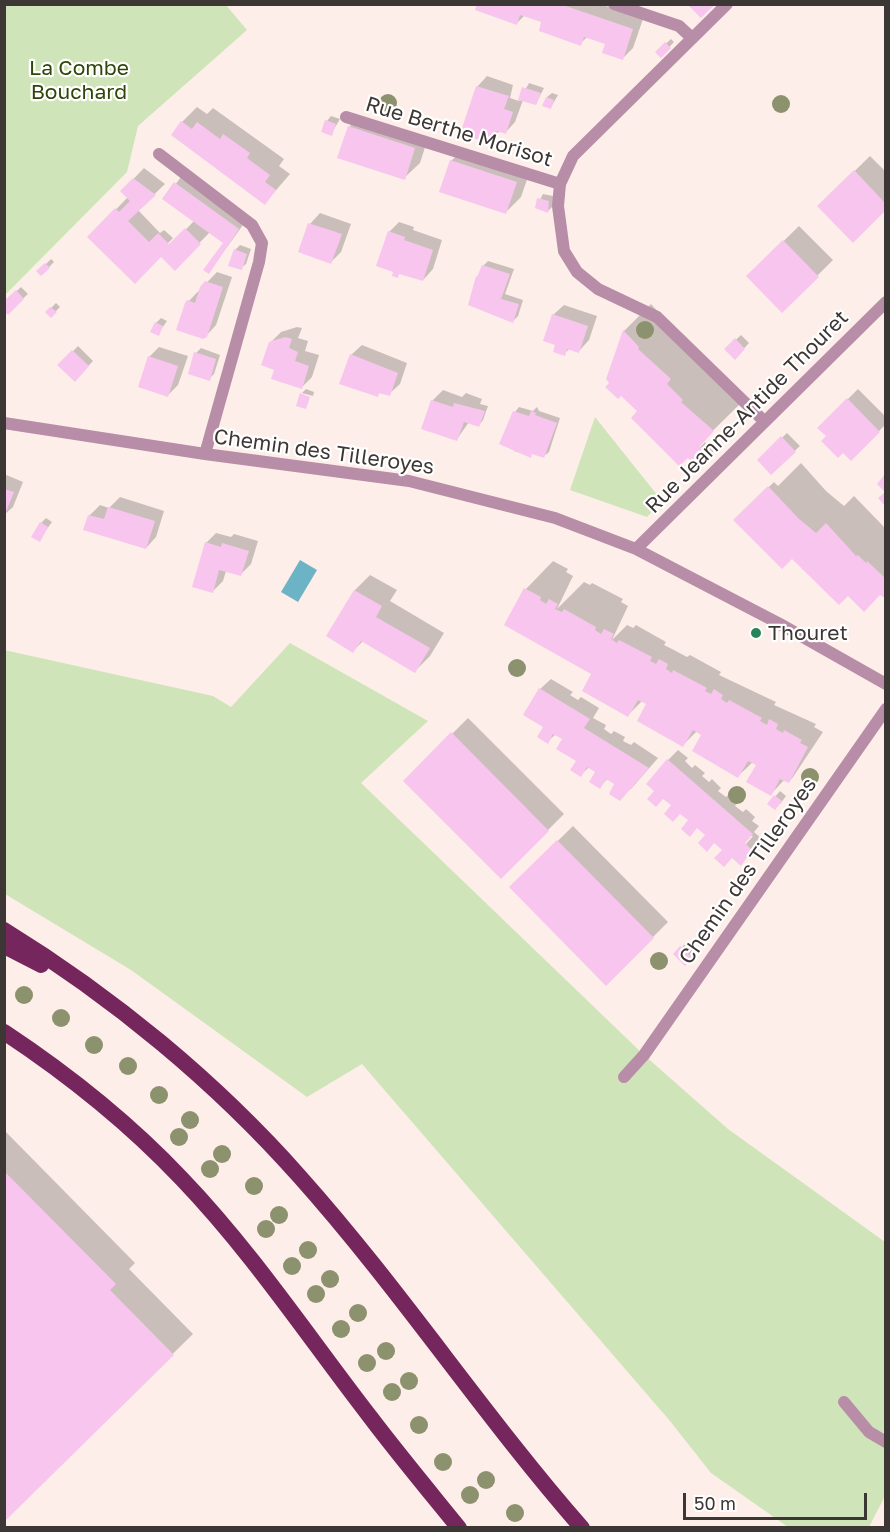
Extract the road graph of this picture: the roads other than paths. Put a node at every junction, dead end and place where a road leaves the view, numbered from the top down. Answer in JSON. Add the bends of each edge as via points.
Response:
{"nodes":[{"id":1,"x":614,"y":4,"type":"edge"},
{"id":2,"x":727,"y":4,"type":"edge"},
{"id":3,"x":692,"y":38,"type":"junction"},
{"id":4,"x":346,"y":117,"type":"dead end"},
{"id":5,"x":159,"y":154,"type":"dead end"},
{"id":6,"x":560,"y":184,"type":"junction"},
{"id":7,"x":885,"y":302,"type":"edge"},
{"id":8,"x":764,"y":421,"type":"junction"},
{"id":9,"x":4,"y":423,"type":"edge"},
{"id":10,"x":204,"y":454,"type":"junction"},
{"id":11,"x":636,"y":549,"type":"junction"},
{"id":12,"x":885,"y":684,"type":"edge"},
{"id":13,"x":885,"y":709,"type":"edge"},
{"id":14,"x":4,"y":930,"type":"edge"},
{"id":15,"x":4,"y":946,"type":"edge"},
{"id":16,"x":4,"y":1032,"type":"edge"},
{"id":17,"x":157,"y":1041,"type":"junction"},
{"id":18,"x":624,"y":1077,"type":"dead end"},
{"id":19,"x":844,"y":1402,"type":"dead end"},
{"id":20,"x":885,"y":1442,"type":"edge"},
{"id":21,"x":459,"y":1527,"type":"edge"},
{"id":22,"x":582,"y":1527,"type":"edge"}],
"edges":[{"from":1,"to":3,"type":"street","via":[[679,26]]},
{"from":2,"to":3,"type":"street","name":"Rue Berthe Morisot"},
{"from":3,"to":6,"type":"street","name":"Rue Berthe Morisot","via":[[573,156]]},
{"from":4,"to":6,"type":"street","name":"Rue Berthe Morisot"},
{"from":5,"to":10,"type":"street","via":[[252,225],[262,243],[260,262]]},
{"from":6,"to":8,"type":"street","name":"Rue Berthe Morisot","via":[[558,206],[564,251],[577,272],[598,289],[657,316]]},
{"from":7,"to":8,"type":"street","name":"Rue Jeanne-Antide Thouret"},
{"from":8,"to":11,"type":"street","name":"Rue Jeanne-Antide Thouret"},
{"from":9,"to":10,"type":"street","name":"Chemin des Tilleroyes"},
{"from":10,"to":11,"type":"street","name":"Chemin des Tilleroyes","via":[[409,481],[555,518]]},
{"from":11,"to":12,"type":"street","name":"Chemin des Tilleroyes"},
{"from":13,"to":18,"type":"street","name":"Chemin des Tilleroyes","via":[[644,1056]]},
{"from":14,"to":17,"type":"highway","via":[[104,998]]},
{"from":15,"to":17,"type":"highway","via":[[65,979]]},
{"from":16,"to":21,"type":"highway","via":[[114,1114],[183,1179],[244,1251],[371,1419]]},
{"from":17,"to":22,"type":"highway","via":[[229,1104],[299,1176]]},
{"from":19,"to":20,"type":"street","via":[[869,1432]]}]}
